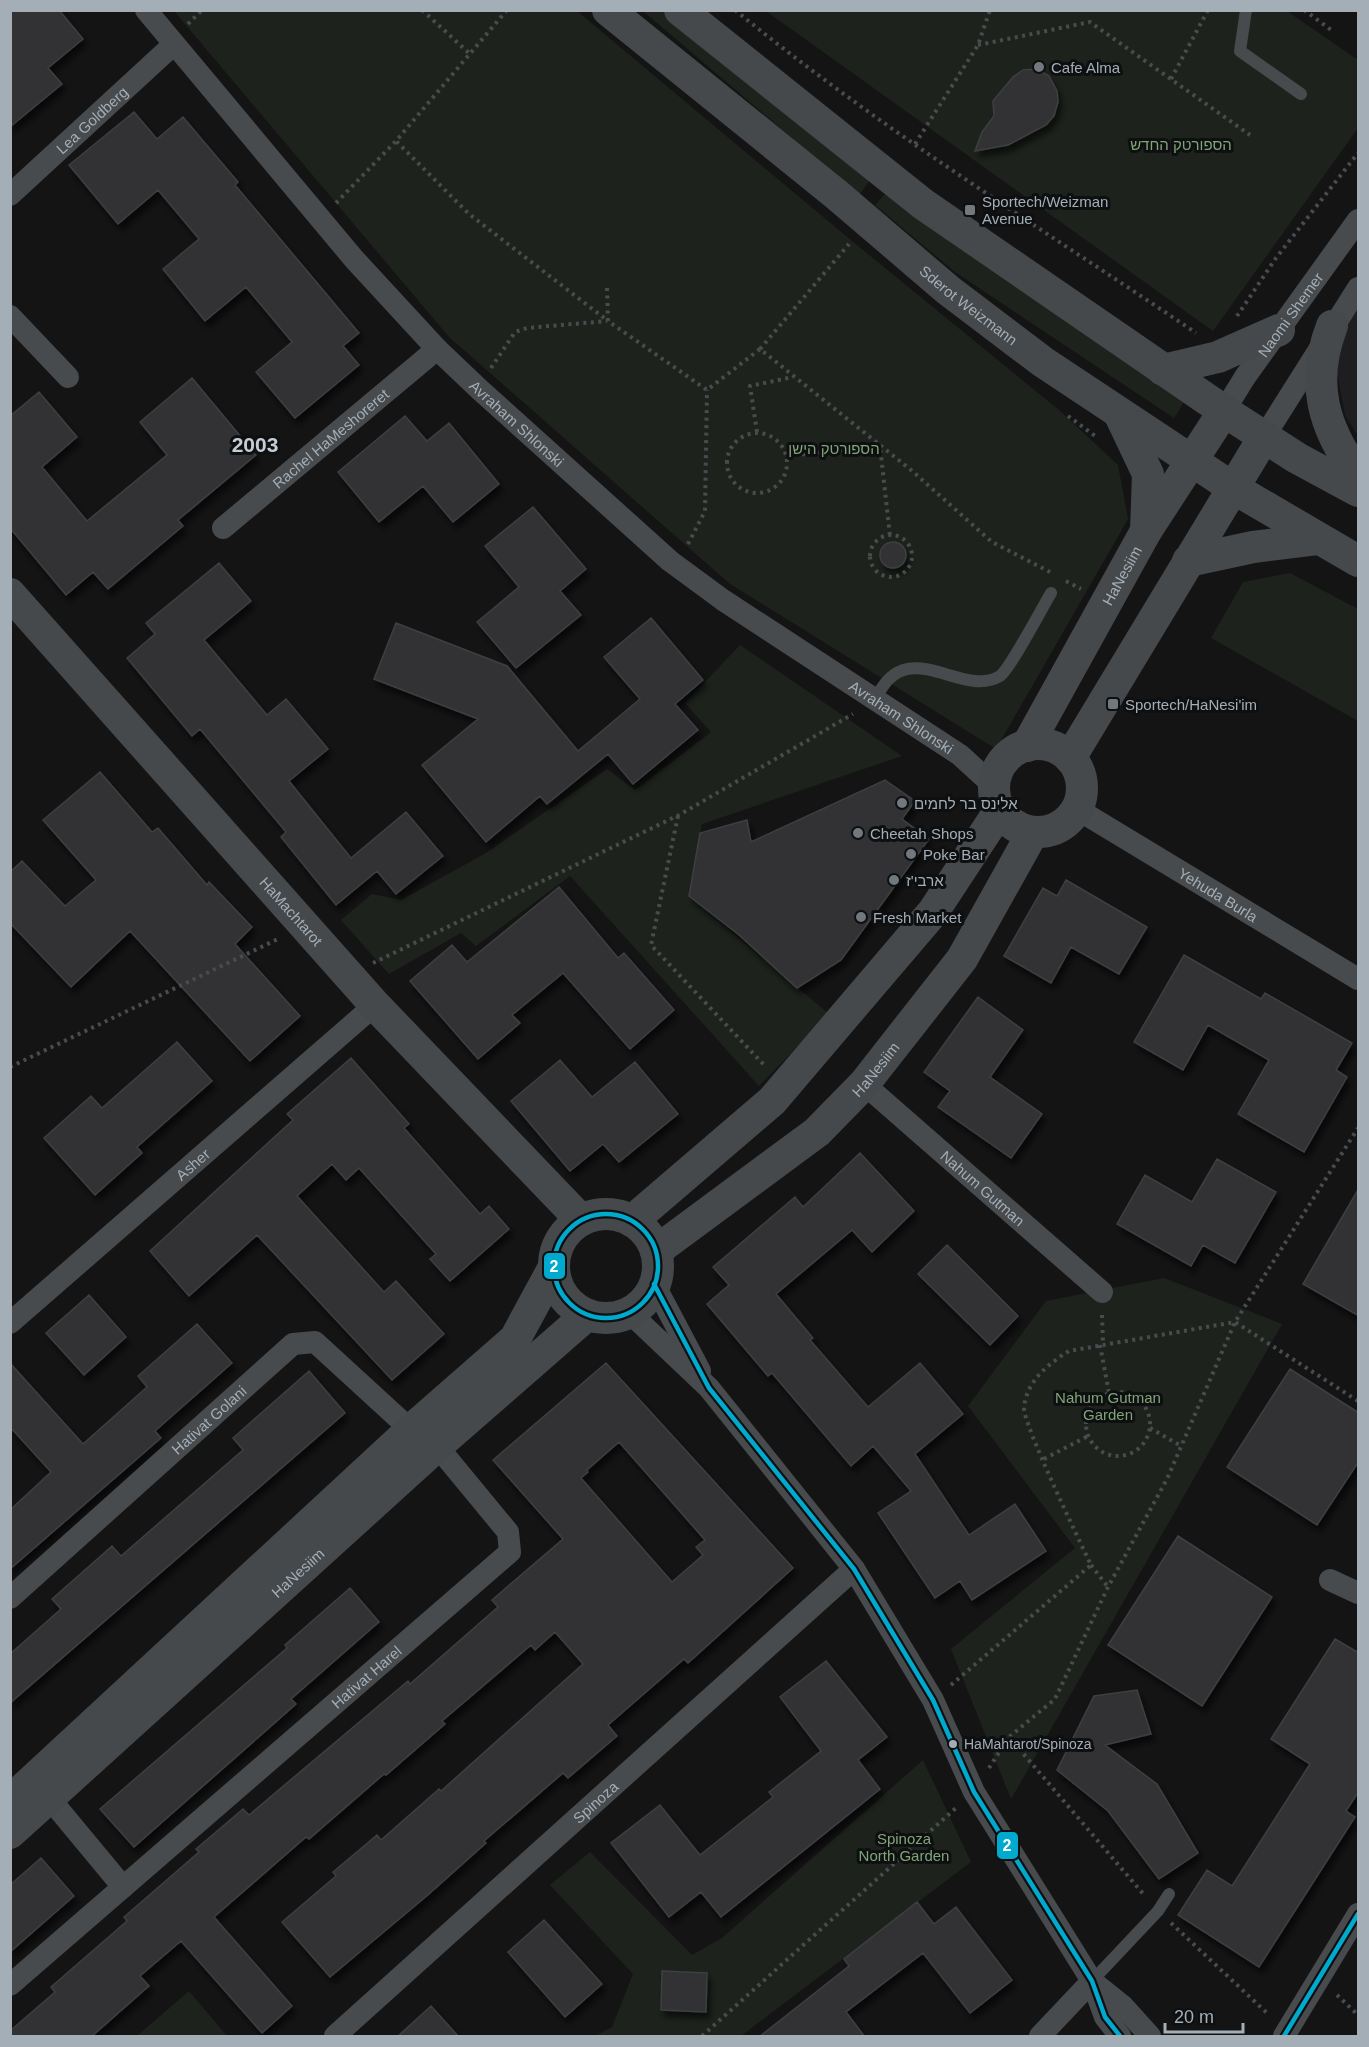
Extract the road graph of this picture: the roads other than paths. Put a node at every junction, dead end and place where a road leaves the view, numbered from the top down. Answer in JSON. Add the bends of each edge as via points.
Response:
{"nodes":[{"id":1,"x":146,"y":10,"type":"edge"},
{"id":2,"x":608,"y":10,"type":"edge"},
{"id":3,"x":680,"y":10,"type":"edge"},
{"id":4,"x":1246,"y":10,"type":"edge"},
{"id":5,"x":177,"y":37,"type":"junction"},
{"id":6,"x":1301,"y":94,"type":"dead end"},
{"id":7,"x":10,"y":195,"type":"edge"},
{"id":8,"x":1359,"y":220,"type":"edge"},
{"id":9,"x":1359,"y":288,"type":"edge"},
{"id":10,"x":10,"y":316,"type":"edge"},
{"id":11,"x":1332,"y":326,"type":"junction"},
{"id":12,"x":1279,"y":330,"type":"junction"},
{"id":13,"x":437,"y":350,"type":"junction"},
{"id":14,"x":1163,"y":370,"type":"junction"},
{"id":15,"x":68,"y":377,"type":"dead end"},
{"id":16,"x":1224,"y":411,"type":"junction"},
{"id":17,"x":1120,"y":415,"type":"junction"},
{"id":18,"x":1264,"y":437,"type":"junction"},
{"id":19,"x":1192,"y":462,"type":"junction"},
{"id":20,"x":1359,"y":475,"type":"edge"},
{"id":21,"x":1233,"y":488,"type":"junction"},
{"id":22,"x":1359,"y":491,"type":"edge"},
{"id":23,"x":223,"y":528,"type":"dead end"},
{"id":24,"x":1146,"y":531,"type":"junction"},
{"id":25,"x":1317,"y":539,"type":"junction"},
{"id":26,"x":1188,"y":561,"type":"junction"},
{"id":27,"x":1359,"y":561,"type":"edge"},
{"id":28,"x":1051,"y":593,"type":"dead end"},
{"id":29,"x":10,"y":594,"type":"edge"},
{"id":30,"x":875,"y":701,"type":"junction"},
{"id":31,"x":1027,"y":746,"type":"junction"},
{"id":32,"x":1070,"y":758,"type":"junction"},
{"id":33,"x":998,"y":787,"type":"junction"},
{"id":34,"x":1077,"y":809,"type":"junction"},
{"id":35,"x":1033,"y":832,"type":"junction"},
{"id":36,"x":1359,"y":979,"type":"edge"},
{"id":37,"x":375,"y":1005,"type":"junction"},
{"id":38,"x":864,"y":1084,"type":"junction"},
{"id":39,"x":581,"y":1220,"type":"junction"},
{"id":40,"x":632,"y":1221,"type":"junction"},
{"id":41,"x":656,"y":1251,"type":"junction"},
{"id":42,"x":554,"y":1267,"type":"junction"},
{"id":43,"x":654,"y":1284,"type":"junction"},
{"id":44,"x":1101,"y":1292,"type":"dead end"},
{"id":45,"x":630,"y":1313,"type":"junction"},
{"id":46,"x":587,"y":1315,"type":"junction"},
{"id":47,"x":10,"y":1323,"type":"edge"},
{"id":48,"x":709,"y":1388,"type":"junction"},
{"id":49,"x":424,"y":1438,"type":"junction"},
{"id":50,"x":854,"y":1569,"type":"junction"},
{"id":51,"x":1330,"y":1580,"type":"dead end"},
{"id":52,"x":1359,"y":1593,"type":"edge"},
{"id":53,"x":10,"y":1598,"type":"edge"},
{"id":54,"x":12,"y":1797,"type":"edge"},
{"id":55,"x":50,"y":1799,"type":"junction"},
{"id":56,"x":10,"y":1833,"type":"edge"},
{"id":57,"x":123,"y":1887,"type":"junction"},
{"id":58,"x":1169,"y":1894,"type":"dead end"},
{"id":59,"x":1359,"y":1914,"type":"edge"},
{"id":60,"x":1092,"y":1981,"type":"junction"},
{"id":61,"x":10,"y":1984,"type":"edge"},
{"id":62,"x":1285,"y":2034,"type":"edge"},
{"id":63,"x":335,"y":2037,"type":"edge"},
{"id":64,"x":1040,"y":2037,"type":"edge"},
{"id":65,"x":1120,"y":2037,"type":"edge"},
{"id":66,"x":1150,"y":2037,"type":"edge"}],
"edges":[{"from":1,"to":5,"type":"street","name":"Avraham Shlonski"},
{"from":2,"to":17,"type":"street","name":"Sderot Weizmann","via":[[948,290]]},
{"from":3,"to":14,"type":"street","via":[[923,204]]},
{"from":4,"to":6,"type":"lane","via":[[1240,51]]},
{"from":5,"to":7,"type":"street","name":"Lea Goldberg"},
{"from":5,"to":13,"type":"street","name":"Avraham Shlonski","via":[[320,219]]},
{"from":8,"to":12,"type":"street","name":"Naomi Shemer"},
{"from":9,"to":11,"type":"street"},
{"from":10,"to":15,"type":"street"},
{"from":11,"to":18,"type":"street"},
{"from":11,"to":20,"type":"street","via":[[1322,351],[1325,415],[1333,437]]},
{"from":12,"to":14,"type":"street","via":[[1218,357]]},
{"from":12,"to":16,"type":"street","name":"Naomi Shemer"},
{"from":13,"to":23,"type":"street","name":"Rachel HaMeshoreret"},
{"from":13,"to":30,"type":"street","name":"Avraham Shlonski","via":[[670,561]]},
{"from":14,"to":16,"type":"street"},
{"from":16,"to":18,"type":"street"},
{"from":16,"to":19,"type":"street","name":"HaNesiim"},
{"from":17,"to":19,"type":"street","name":"Sderot Weizmann"},
{"from":17,"to":24,"type":"street","via":[[1148,474]]},
{"from":18,"to":21,"type":"street"},
{"from":18,"to":22,"type":"street"},
{"from":19,"to":21,"type":"street","name":"Sderot Weizmann"},
{"from":19,"to":24,"type":"street","name":"HaNesiim"},
{"from":21,"to":25,"type":"street","name":"Sderot Weizmann"},
{"from":21,"to":26,"type":"street"},
{"from":24,"to":31,"type":"street","name":"HaNesiim"},
{"from":25,"to":26,"type":"street"},
{"from":25,"to":27,"type":"street","name":"Sderot Weizmann"},
{"from":26,"to":32,"type":"street"},
{"from":28,"to":30,"type":"lane","via":[[1002,675],[982,682],[932,670],[902,670],[890,677]]},
{"from":29,"to":37,"type":"street","name":"HaMachtarot"},
{"from":30,"to":33,"type":"street","name":"Avraham Shlonski","via":[[960,755],[983,764]]},
{"from":31,"to":32,"type":"street","via":[[1054,747]]},
{"from":31,"to":33,"type":"street","via":[[1009,755]]},
{"from":32,"to":34,"type":"street","via":[[1082,786]]},
{"from":33,"to":35,"type":"street","via":[[1008,821]]},
{"from":33,"to":40,"type":"street","via":[[933,912],[772,1101]]},
{"from":34,"to":35,"type":"street","via":[[1059,827]]},
{"from":34,"to":36,"type":"street","name":"Yehuda Burla"},
{"from":35,"to":38,"type":"street","name":"HaNesiim","via":[[962,959]]},
{"from":37,"to":39,"type":"street","name":"HaMachtarot"},
{"from":37,"to":47,"type":"street","name":"Asher"},
{"from":38,"to":41,"type":"street","name":"HaNesiim","via":[[817,1131]]},
{"from":38,"to":44,"type":"street","name":"Nahum Gutman"},
{"from":39,"to":40,"type":"street","via":[[616,1215]]},
{"from":39,"to":42,"type":"street","via":[[566,1232],[557,1248]]},
{"from":40,"to":41,"type":"street","via":[[647,1234]]},
{"from":41,"to":43,"type":"street","via":[[658,1268]]},
{"from":42,"to":46,"type":"street","via":[[558,1287],[570,1304]]},
{"from":42,"to":49,"type":"street","name":"HaNesiim","via":[[515,1340]]},
{"from":43,"to":45,"type":"street","via":[[647,1300]]},
{"from":43,"to":48,"type":"street"},
{"from":45,"to":46,"type":"street","via":[[609,1319]]},
{"from":45,"to":48,"type":"street"},
{"from":46,"to":49,"type":"street","name":"HaNesiim"},
{"from":48,"to":50,"type":"street"},
{"from":49,"to":53,"type":"street","name":"Hativat Golani","via":[[315,1341],[293,1344]]},
{"from":49,"to":54,"type":"street","name":"HaNesiim"},
{"from":49,"to":55,"type":"street","name":"HaNesiim"},
{"from":49,"to":57,"type":"street","name":"Hativat Harel","via":[[508,1532],[510,1552]]},
{"from":50,"to":60,"type":"street","via":[[933,1700],[974,1792]]},
{"from":50,"to":63,"type":"street","name":"Spinoza"},
{"from":51,"to":52,"type":"street"},
{"from":55,"to":56,"type":"street","name":"HaNesiim"},
{"from":55,"to":57,"type":"street"},
{"from":57,"to":61,"type":"street","name":"Hativat Harel"},
{"from":58,"to":60,"type":"lane","via":[[1158,1911]]},
{"from":59,"to":62,"type":"street"},
{"from":60,"to":64,"type":"street"},
{"from":60,"to":65,"type":"street","via":[[1105,2017]]},
{"from":60,"to":66,"type":"street","via":[[1123,2006]]}]}
